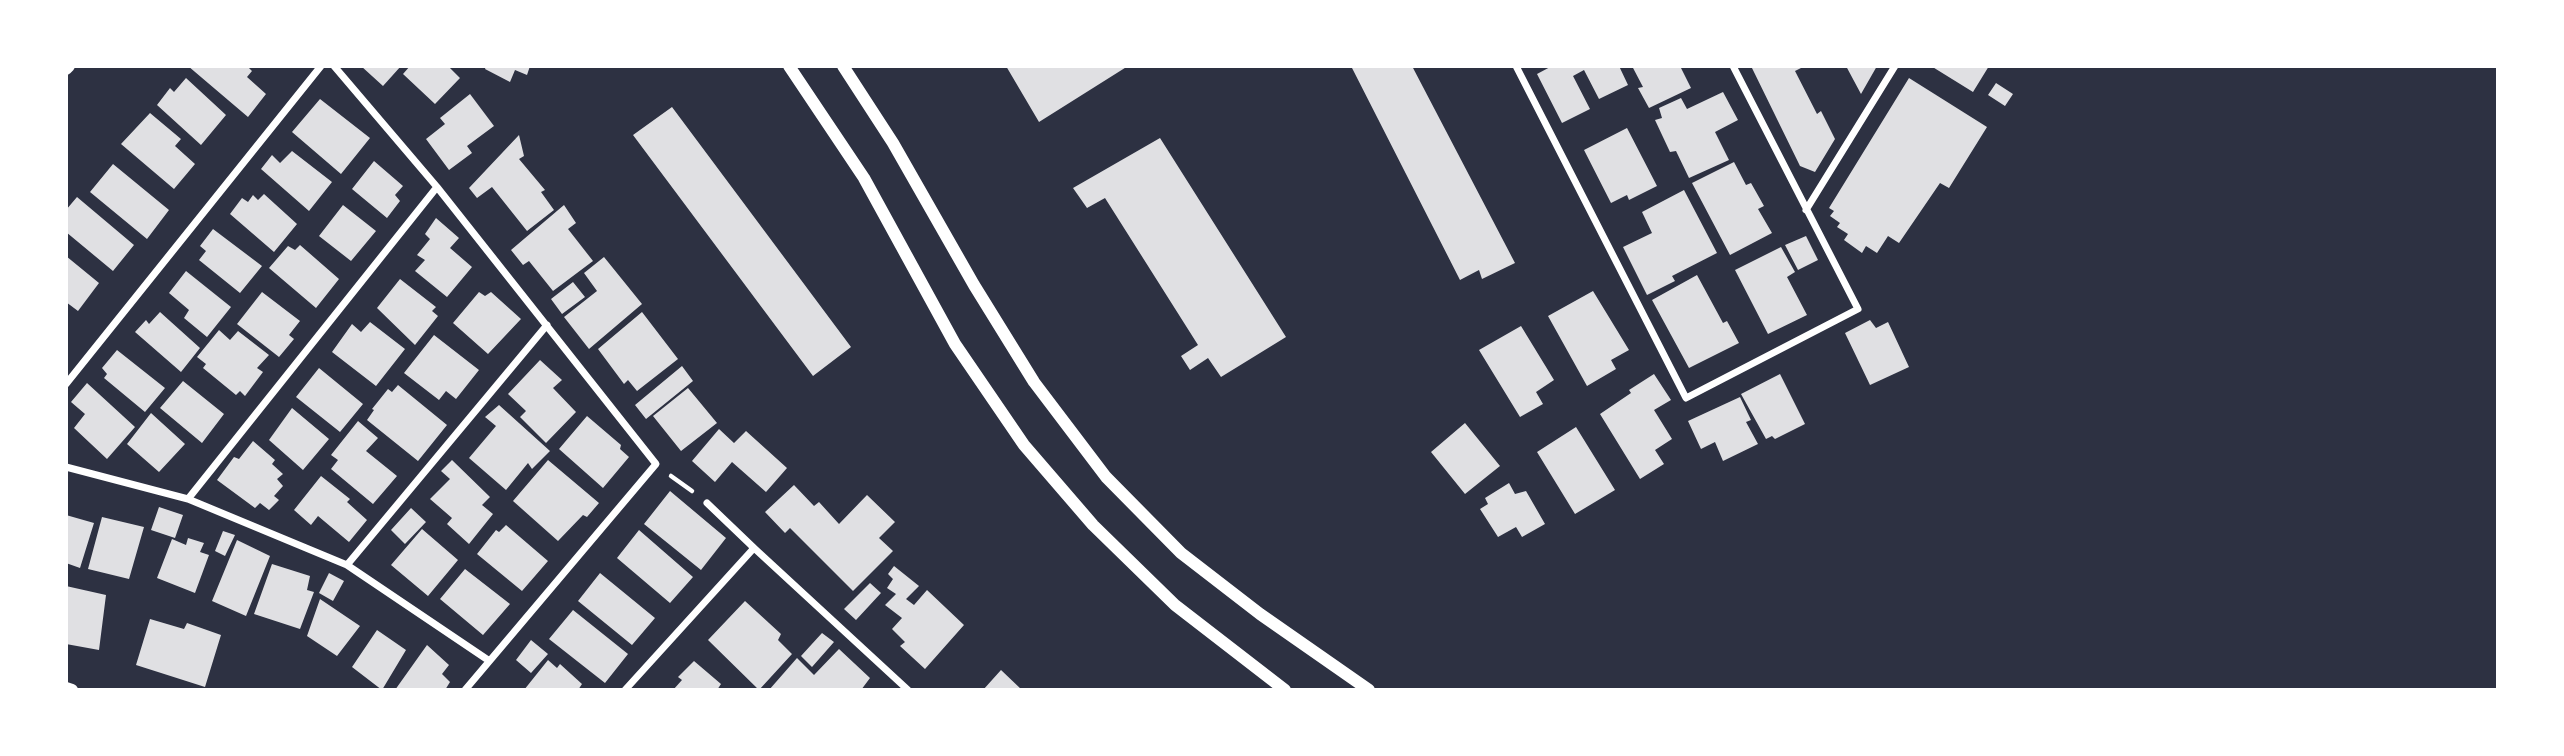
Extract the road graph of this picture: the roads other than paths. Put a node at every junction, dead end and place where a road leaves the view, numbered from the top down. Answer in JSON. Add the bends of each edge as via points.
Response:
{"nodes":[{"id":1,"x":321,"y":66,"type":"edge"},
{"id":2,"x":334,"y":66,"type":"edge"},
{"id":3,"x":789,"y":66,"type":"edge"},
{"id":4,"x":843,"y":66,"type":"edge"},
{"id":5,"x":1516,"y":66,"type":"edge"},
{"id":6,"x":1733,"y":66,"type":"edge"},
{"id":7,"x":1895,"y":66,"type":"edge"},
{"id":8,"x":436,"y":187,"type":"junction"},
{"id":9,"x":1806,"y":211,"type":"junction"},
{"id":10,"x":547,"y":326,"type":"junction"},
{"id":11,"x":66,"y":384,"type":"edge"},
{"id":12,"x":66,"y":467,"type":"edge"},
{"id":13,"x":188,"y":499,"type":"junction"},
{"id":14,"x":707,"y":503,"type":"road end"},
{"id":15,"x":754,"y":548,"type":"junction"},
{"id":16,"x":347,"y":565,"type":"junction"},
{"id":17,"x":488,"y":660,"type":"junction"},
{"id":18,"x":66,"y":688,"type":"edge"},
{"id":19,"x":72,"y":690,"type":"edge"},
{"id":20,"x":465,"y":690,"type":"edge"},
{"id":21,"x":625,"y":690,"type":"edge"},
{"id":22,"x":908,"y":690,"type":"edge"},
{"id":23,"x":1285,"y":690,"type":"edge"},
{"id":24,"x":1369,"y":690,"type":"edge"}],
"edges":[{"from":1,"to":11,"type":"street"},
{"from":2,"to":8,"type":"street"},
{"from":3,"to":23,"type":"street","via":[[864,178],[955,344],[1024,445],[1093,525],[1175,605]]},
{"from":4,"to":24,"type":"street","via":[[1034,382],[1106,477],[1181,553]]},
{"from":5,"to":9,"type":"street","via":[[1686,398],[1858,309]]},
{"from":6,"to":9,"type":"street"},
{"from":7,"to":9,"type":"street"},
{"from":8,"to":10,"type":"street"},
{"from":8,"to":13,"type":"street"},
{"from":10,"to":16,"type":"street"},
{"from":10,"to":17,"type":"street","via":[[656,464]]},
{"from":12,"to":13,"type":"street"},
{"from":13,"to":16,"type":"street"},
{"from":14,"to":15,"type":"street"},
{"from":15,"to":21,"type":"street"},
{"from":15,"to":22,"type":"street"},
{"from":16,"to":17,"type":"street"},
{"from":17,"to":20,"type":"street"},
{"from":18,"to":19,"type":"street"}]}
